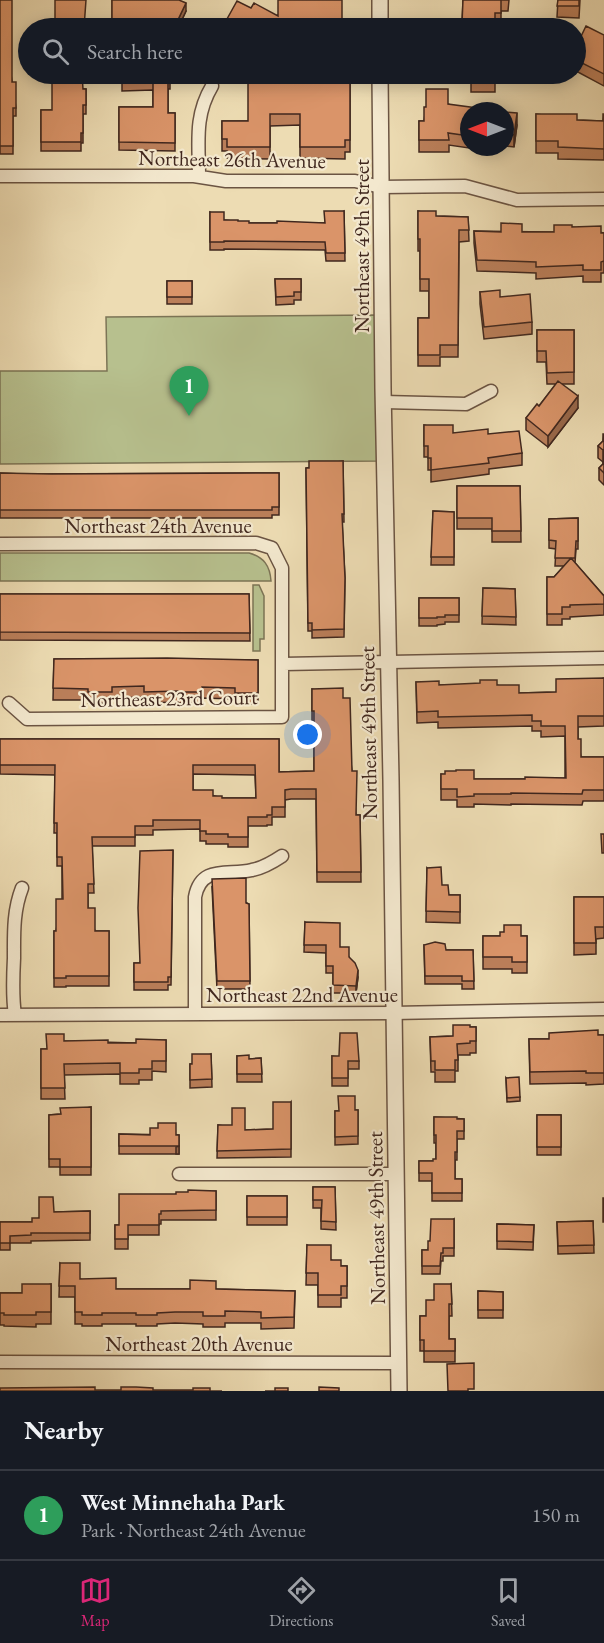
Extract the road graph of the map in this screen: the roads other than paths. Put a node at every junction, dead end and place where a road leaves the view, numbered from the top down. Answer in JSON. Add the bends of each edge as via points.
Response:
{"nodes":[{"id":1,"x":380,"y":0,"type":"edge"},
{"id":2,"x":380,"y":18,"type":"edge"},
{"id":3,"x":380,"y":84,"type":"edge"},
{"id":4,"x":212,"y":86,"type":"dead end"},
{"id":5,"x":0,"y":176,"type":"edge"},
{"id":6,"x":199,"y":176,"type":"junction"},
{"id":7,"x":381,"y":187,"type":"junction"},
{"id":8,"x":604,"y":199,"type":"edge"},
{"id":9,"x":491,"y":391,"type":"dead end"},
{"id":10,"x":384,"y":402,"type":"junction"},
{"id":11,"x":0,"y":544,"type":"edge"},
{"id":12,"x":604,"y":658,"type":"edge"},
{"id":13,"x":388,"y":662,"type":"junction"},
{"id":14,"x":283,"y":664,"type":"junction"},
{"id":15,"x":9,"y":703,"type":"dead end"},
{"id":16,"x":282,"y":856,"type":"dead end"},
{"id":17,"x":22,"y":888,"type":"dead end"},
{"id":18,"x":604,"y":1010,"type":"edge"},
{"id":19,"x":393,"y":1013,"type":"junction"},
{"id":20,"x":195,"y":1014,"type":"junction"},
{"id":21,"x":0,"y":1015,"type":"edge"},
{"id":22,"x":15,"y":1015,"type":"junction"},
{"id":23,"x":179,"y":1174,"type":"dead end"},
{"id":24,"x":396,"y":1174,"type":"junction"},
{"id":25,"x":0,"y":1362,"type":"edge"},
{"id":26,"x":398,"y":1363,"type":"junction"},
{"id":27,"x":399,"y":1391,"type":"edge"}],
"edges":[{"from":1,"to":2,"type":"street"},
{"from":3,"to":7,"type":"street","name":"Northeast 49th Street"},
{"from":4,"to":6,"type":"street","via":[[199,118]]},
{"from":5,"to":6,"type":"street","name":"Northeast 26th Avenue"},
{"from":6,"to":7,"type":"street","name":"Northeast 26th Avenue","via":[[226,181],[355,181]]},
{"from":7,"to":8,"type":"street","name":"Northeast 26th Avenue","via":[[465,186],[517,200]]},
{"from":7,"to":10,"type":"street","name":"Northeast 49th Street"},
{"from":9,"to":10,"type":"street","via":[[466,404]]},
{"from":10,"to":13,"type":"street","name":"Northeast 49th Street"},
{"from":11,"to":14,"type":"street","name":"Northeast 24th Avenue","via":[[256,543],[272,548],[282,568]]},
{"from":12,"to":13,"type":"street"},
{"from":13,"to":14,"type":"street"},
{"from":13,"to":19,"type":"street","name":"Northeast 49th Street"},
{"from":14,"to":15,"type":"street","name":"Northeast 23rd Court","via":[[282,717],[27,719]]},
{"from":16,"to":20,"type":"street","via":[[252,871],[212,874],[196,890]]},
{"from":17,"to":22,"type":"street","via":[[14,916]]},
{"from":18,"to":19,"type":"street","name":"Northeast 22nd Avenue"},
{"from":19,"to":20,"type":"street","name":"Northeast 22nd Avenue"},
{"from":19,"to":24,"type":"street","name":"Northeast 49th Street"},
{"from":20,"to":22,"type":"street","name":"Northeast 22nd Avenue"},
{"from":21,"to":22,"type":"street","name":"Northeast 22nd Avenue"},
{"from":23,"to":24,"type":"street"},
{"from":24,"to":26,"type":"street","name":"Northeast 49th Street"},
{"from":25,"to":26,"type":"street","name":"Northeast 20th Avenue"},
{"from":26,"to":27,"type":"street","name":"Northeast 49th Street"}]}
